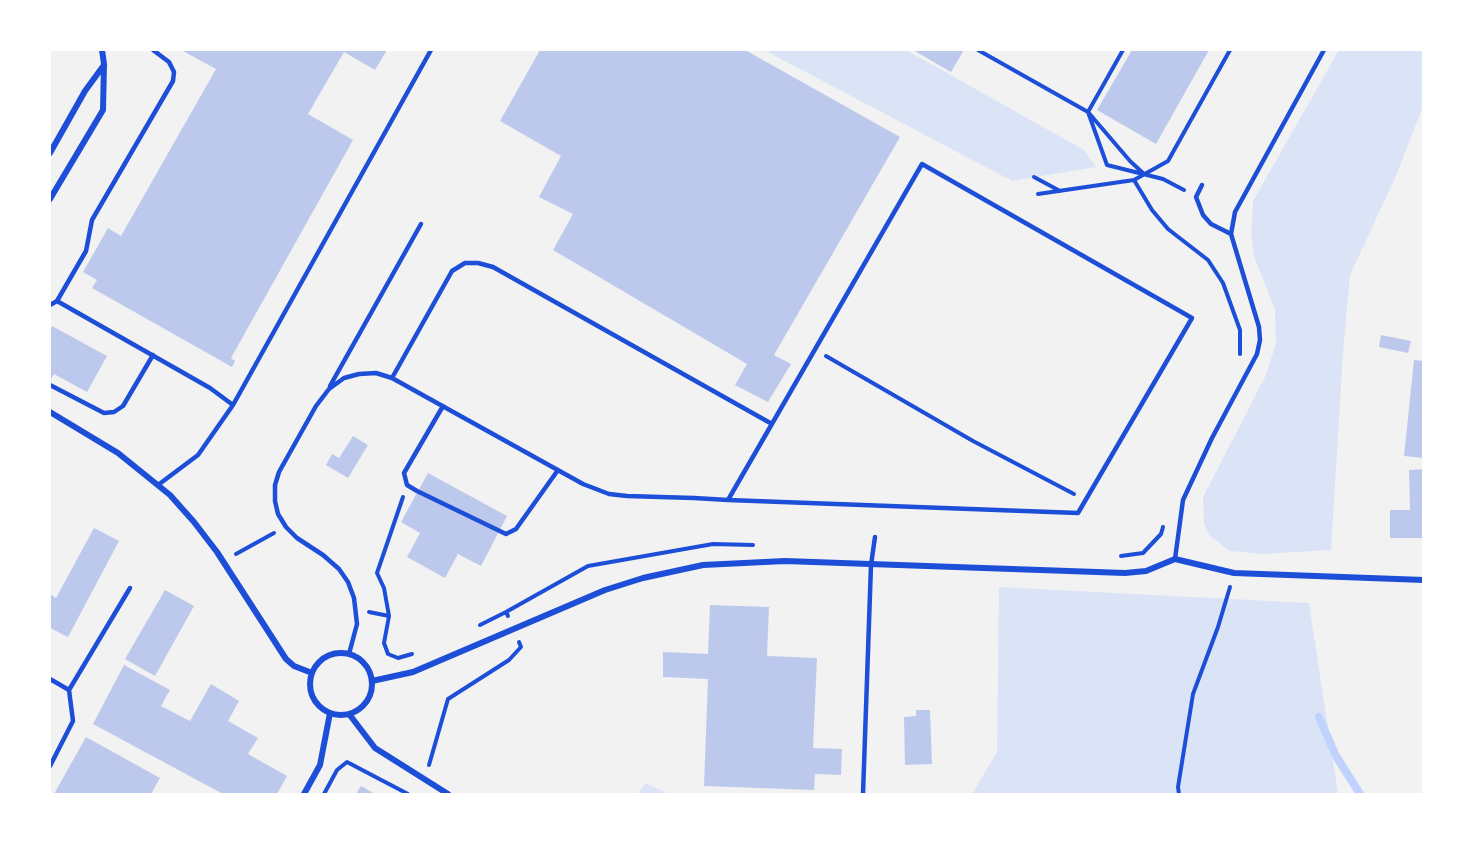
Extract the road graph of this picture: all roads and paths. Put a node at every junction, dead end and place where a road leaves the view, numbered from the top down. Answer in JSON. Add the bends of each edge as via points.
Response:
{"nodes":[{"id":1,"x":102,"y":50,"type":"edge"},
{"id":2,"x":153,"y":50,"type":"edge"},
{"id":3,"x":431,"y":50,"type":"edge"},
{"id":4,"x":978,"y":50,"type":"edge"},
{"id":5,"x":1123,"y":50,"type":"edge"},
{"id":6,"x":1230,"y":50,"type":"edge"},
{"id":7,"x":1324,"y":50,"type":"edge"},
{"id":8,"x":104,"y":64,"type":"junction"},
{"id":9,"x":1088,"y":112,"type":"junction"},
{"id":10,"x":50,"y":153,"type":"edge"},
{"id":11,"x":1145,"y":174,"type":"junction"},
{"id":12,"x":1034,"y":177,"type":"dead end"},
{"id":13,"x":1202,"y":185,"type":"dead end"},
{"id":14,"x":1061,"y":191,"type":"junction"},
{"id":15,"x":1038,"y":194,"type":"dead end"},
{"id":16,"x":1196,"y":197,"type":"junction"},
{"id":17,"x":50,"y":199,"type":"edge"},
{"id":18,"x":421,"y":224,"type":"dead end"},
{"id":19,"x":1231,"y":234,"type":"junction"},
{"id":20,"x":57,"y":301,"type":"junction"},
{"id":21,"x":50,"y":305,"type":"edge"},
{"id":22,"x":815,"y":350,"type":"junction"},
{"id":23,"x":153,"y":355,"type":"junction"},
{"id":24,"x":392,"y":378,"type":"junction"},
{"id":25,"x":50,"y":385,"type":"edge"},
{"id":26,"x":329,"y":389,"type":"junction"},
{"id":27,"x":233,"y":405,"type":"junction"},
{"id":28,"x":443,"y":406,"type":"junction"},
{"id":29,"x":50,"y":412,"type":"edge"},
{"id":30,"x":772,"y":424,"type":"junction"},
{"id":31,"x":558,"y":470,"type":"junction"},
{"id":32,"x":158,"y":485,"type":"junction"},
{"id":33,"x":407,"y":485,"type":"junction"},
{"id":34,"x":728,"y":500,"type":"junction"},
{"id":35,"x":1085,"y":500,"type":"junction"},
{"id":36,"x":286,"y":527,"type":"junction"},
{"id":37,"x":875,"y":537,"type":"dead end"},
{"id":38,"x":1175,"y":559,"type":"junction"},
{"id":39,"x":223,"y":562,"type":"junction"},
{"id":40,"x":871,"y":565,"type":"junction"},
{"id":41,"x":1234,"y":573,"type":"junction"},
{"id":42,"x":1424,"y":580,"type":"edge"},
{"id":43,"x":130,"y":588,"type":"dead end"},
{"id":44,"x":357,"y":610,"type":"junction"},
{"id":45,"x":506,"y":612,"type":"dead end"},
{"id":46,"x":388,"y":616,"type":"junction"},
{"id":47,"x":476,"y":627,"type":"dead end"},
{"id":48,"x":417,"y":652,"type":"dead end"},
{"id":49,"x":349,"y":654,"type":"junction"},
{"id":50,"x":312,"y":673,"type":"junction"},
{"id":51,"x":50,"y":679,"type":"edge"},
{"id":52,"x":372,"y":681,"type":"junction"},
{"id":53,"x":69,"y":690,"type":"junction"},
{"id":54,"x":330,"y":713,"type":"junction"},
{"id":55,"x":349,"y":714,"type":"junction"},
{"id":56,"x":50,"y":766,"type":"edge"},
{"id":57,"x":304,"y":795,"type":"edge"},
{"id":58,"x":324,"y":795,"type":"edge"},
{"id":59,"x":408,"y":795,"type":"edge"},
{"id":60,"x":448,"y":795,"type":"edge"},
{"id":61,"x":863,"y":795,"type":"edge"},
{"id":62,"x":1179,"y":795,"type":"edge"}],
"edges":[{"from":1,"to":8,"type":"street"},
{"from":2,"to":20,"type":"lane","via":[[169,62],[173,81],[92,220],[86,251]]},
{"from":3,"to":27,"type":"lane"},
{"from":4,"to":9,"type":"path"},
{"from":5,"to":9,"type":"path"},
{"from":6,"to":11,"type":"path","via":[[1168,161]]},
{"from":7,"to":19,"type":"lane","via":[[1235,212]]},
{"from":8,"to":10,"type":"street"},
{"from":8,"to":17,"type":"street","via":[[103,110]]},
{"from":9,"to":11,"type":"path"},
{"from":9,"to":11,"type":"path","via":[[1107,165]]},
{"from":11,"to":14,"type":"path","via":[[1134,180]]},
{"from":11,"to":16,"type":"path"},
{"from":12,"to":14,"type":"path"},
{"from":13,"to":16,"type":"lane"},
{"from":14,"to":15,"type":"path"},
{"from":16,"to":19,"type":"lane","via":[[1211,224]]},
{"from":18,"to":26,"type":"lane"},
{"from":19,"to":38,"type":"lane","via":[[1260,340],[1257,354],[1183,500]]},
{"from":20,"to":21,"type":"lane"},
{"from":20,"to":23,"type":"lane"},
{"from":22,"to":30,"type":"lane"},
{"from":22,"to":35,"type":"path"},
{"from":22,"to":35,"type":"lane","via":[[922,164],[1192,318]]},
{"from":23,"to":25,"type":"lane","via":[[123,406],[114,412],[104,413]]},
{"from":23,"to":27,"type":"lane"},
{"from":24,"to":26,"type":"lane","via":[[359,374],[344,378]]},
{"from":24,"to":28,"type":"lane"},
{"from":24,"to":30,"type":"lane","via":[[452,271],[465,263],[478,263],[493,267]]},
{"from":26,"to":36,"type":"lane","via":[[277,478],[275,501]]},
{"from":27,"to":32,"type":"lane","via":[[198,455]]},
{"from":28,"to":31,"type":"lane"},
{"from":28,"to":33,"type":"lane","via":[[404,473]]},
{"from":29,"to":32,"type":"street","via":[[118,453]]},
{"from":30,"to":34,"type":"lane"},
{"from":31,"to":33,"type":"lane","via":[[516,529],[506,534]]},
{"from":31,"to":34,"type":"lane","via":[[609,494]]},
{"from":32,"to":39,"type":"street","via":[[194,522]]},
{"from":33,"to":46,"type":"path","via":[[376,573],[384,588]]},
{"from":34,"to":35,"type":"lane","via":[[1078,513]]},
{"from":36,"to":39,"type":"path"},
{"from":36,"to":44,"type":"lane","via":[[339,569],[348,582]]},
{"from":37,"to":40,"type":"lane"},
{"from":38,"to":40,"type":"street","via":[[1146,571],[1125,573]]},
{"from":38,"to":41,"type":"street"},
{"from":39,"to":50,"type":"street","via":[[286,660]]},
{"from":40,"to":52,"type":"street","via":[[773,561],[703,565],[643,578],[578,601],[413,672]]},
{"from":40,"to":61,"type":"lane"},
{"from":41,"to":42,"type":"street"},
{"from":41,"to":62,"type":"path","via":[[1193,694]]},
{"from":43,"to":53,"type":"lane"},
{"from":44,"to":46,"type":"path"},
{"from":44,"to":49,"type":"lane"},
{"from":45,"to":47,"type":"path"},
{"from":46,"to":48,"type":"path","via":[[384,644],[388,654],[398,658]]},
{"from":49,"to":50,"type":"street","via":[[327,656]]},
{"from":49,"to":52,"type":"street","via":[[362,661]]},
{"from":50,"to":54,"type":"street","via":[[310,687],[314,700]]},
{"from":51,"to":53,"type":"lane"},
{"from":52,"to":55,"type":"street","via":[[367,702]]},
{"from":53,"to":56,"type":"lane","via":[[73,721]]},
{"from":54,"to":55,"type":"street"},
{"from":54,"to":57,"type":"street","via":[[320,765]]},
{"from":55,"to":60,"type":"street","via":[[375,748]]},
{"from":58,"to":59,"type":"path","via":[[337,770],[347,762]]}]}
